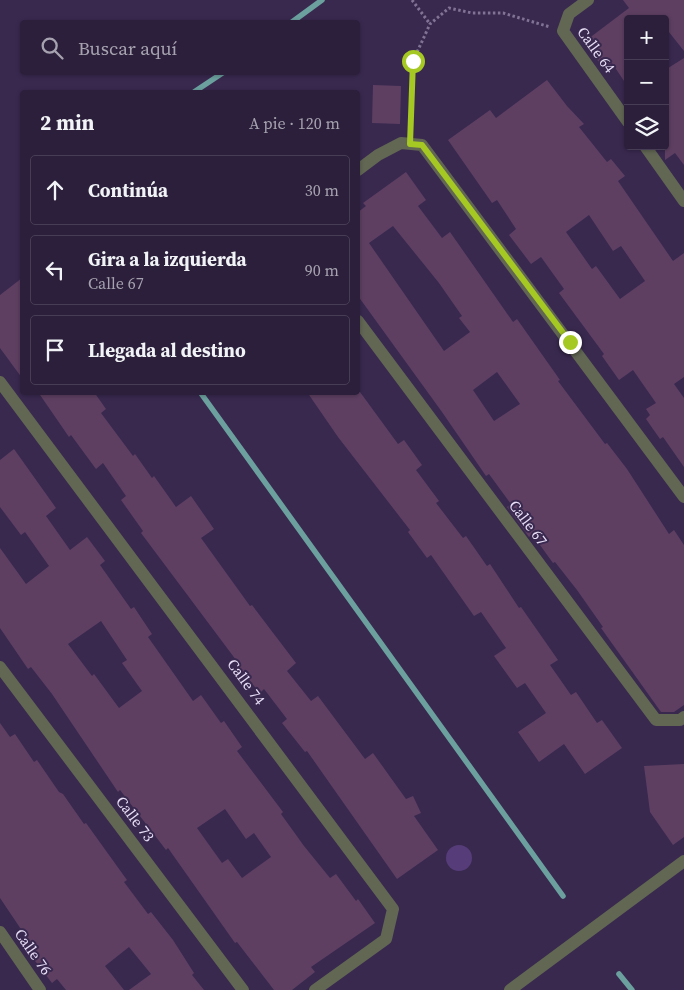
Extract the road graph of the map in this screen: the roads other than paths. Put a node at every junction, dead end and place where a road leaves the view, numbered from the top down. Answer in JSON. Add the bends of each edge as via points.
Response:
{"nodes":[{"id":1,"x":588,"y":0,"type":"edge"},
{"id":2,"x":624,"y":116,"type":"edge"},
{"id":3,"x":648,"y":150,"type":"edge"},
{"id":4,"x":360,"y":168,"type":"edge"},
{"id":5,"x":684,"y":201,"type":"edge"},
{"id":6,"x":360,"y":324,"type":"edge"},
{"id":7,"x":0,"y":382,"type":"edge"},
{"id":8,"x":684,"y":497,"type":"edge"},
{"id":9,"x":0,"y":667,"type":"edge"},
{"id":10,"x":684,"y":717,"type":"edge"},
{"id":11,"x":684,"y":861,"type":"edge"},
{"id":12,"x":0,"y":932,"type":"edge"},
{"id":13,"x":40,"y":990,"type":"edge"},
{"id":14,"x":243,"y":990,"type":"edge"},
{"id":15,"x":315,"y":990,"type":"edge"},
{"id":16,"x":510,"y":990,"type":"edge"}],
"edges":[{"from":1,"to":2,"type":"street","name":"Calle 64","via":[[569,14],[563,31]]},
{"from":3,"to":5,"type":"street"},
{"from":4,"to":8,"type":"street","via":[[401,143],[422,145]]},
{"from":6,"to":10,"type":"street","name":"Calle 67","via":[[656,720],[680,720]]},
{"from":7,"to":15,"type":"street","name":"Calle 74","via":[[393,909],[386,939]]},
{"from":9,"to":14,"type":"street","name":"Calle 73"},
{"from":11,"to":16,"type":"street"},
{"from":12,"to":13,"type":"street","name":"Calle 76"}]}
